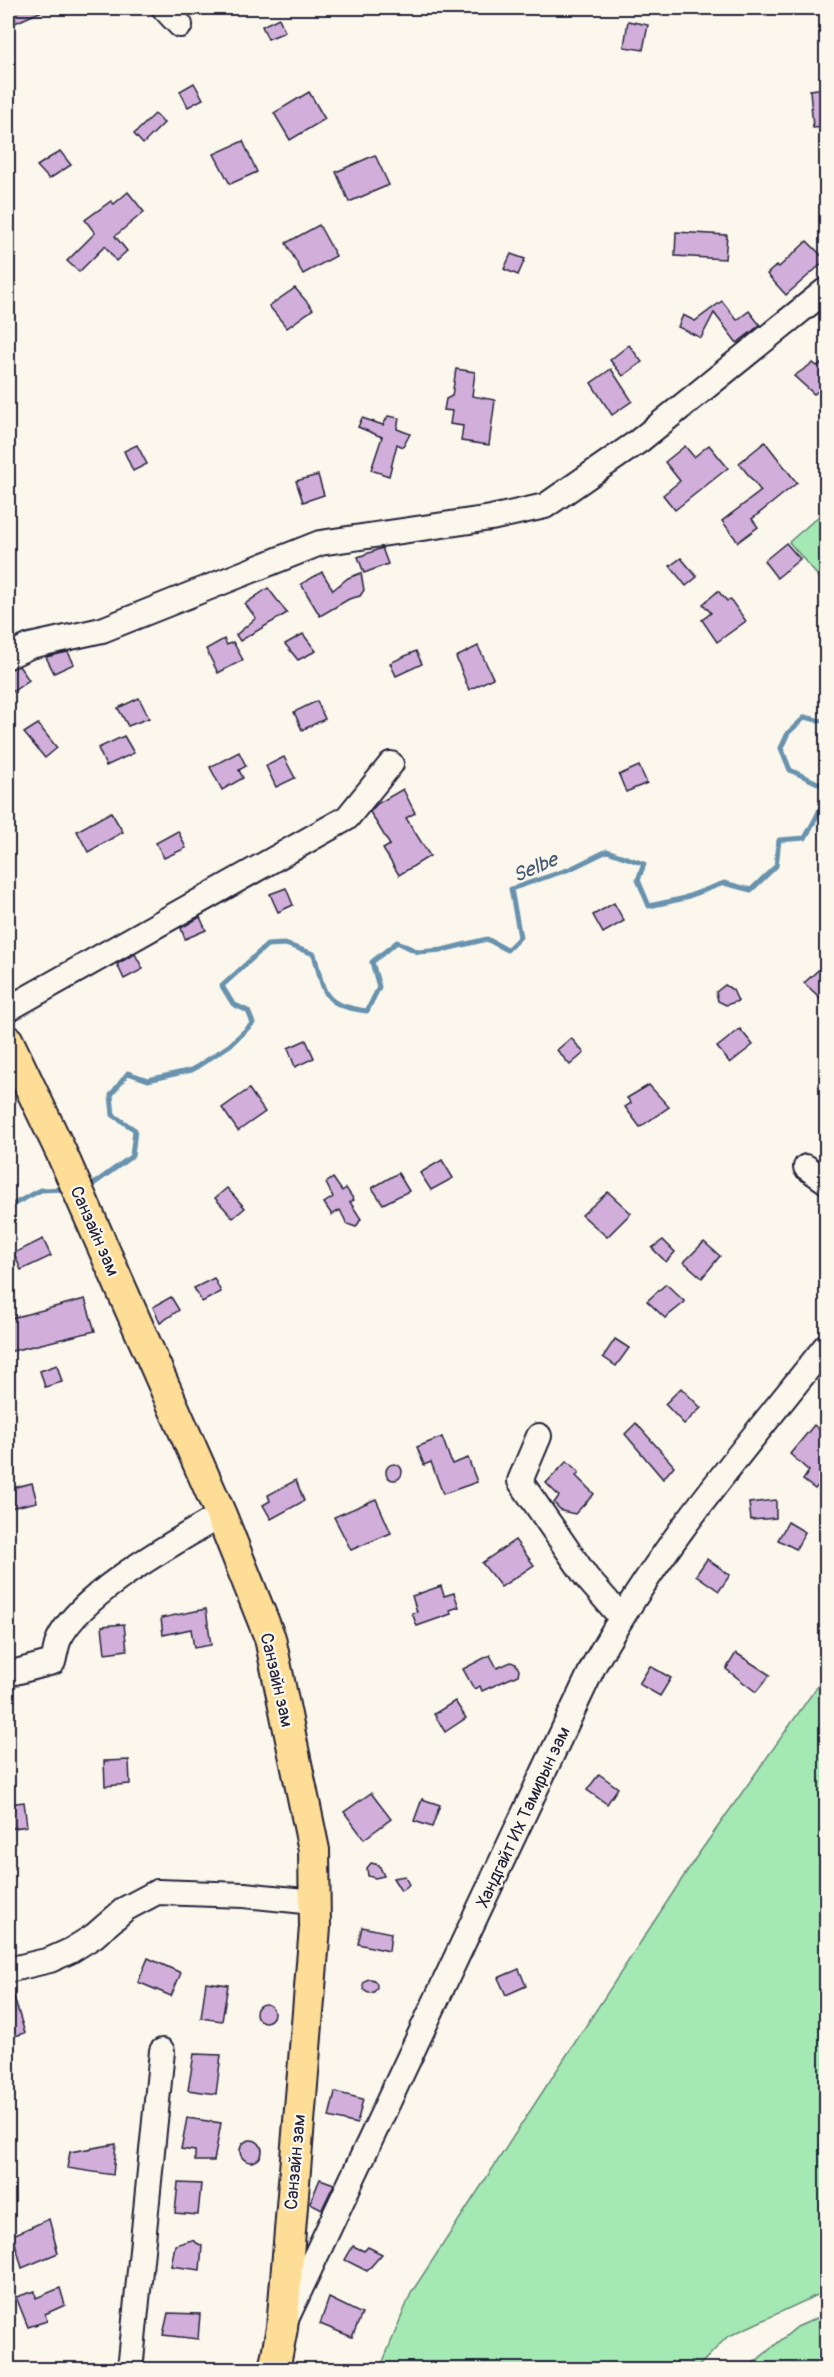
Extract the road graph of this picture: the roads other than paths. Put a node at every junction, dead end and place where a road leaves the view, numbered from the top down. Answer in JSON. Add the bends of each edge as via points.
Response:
{"nodes":[{"id":1,"x":164,"y":8,"type":"edge"},
{"id":2,"x":180,"y":25,"type":"dead end"},
{"id":3,"x":826,"y":290,"type":"edge"},
{"id":4,"x":8,"y":656,"type":"edge"},
{"id":5,"x":391,"y":764,"type":"dead end"},
{"id":6,"x":8,"y":1009,"type":"edge"},
{"id":7,"x":8,"y":1041,"type":"edge"},
{"id":8,"x":806,"y":1167,"type":"dead end"},
{"id":9,"x":826,"y":1181,"type":"edge"},
{"id":10,"x":826,"y":1346,"type":"edge"},
{"id":11,"x":539,"y":1436,"type":"dead end"},
{"id":12,"x":221,"y":1515,"type":"junction"},
{"id":13,"x":621,"y":1617,"type":"junction"},
{"id":14,"x":8,"y":1674,"type":"edge"},
{"id":15,"x":314,"y":1902,"type":"junction"},
{"id":16,"x":8,"y":1970,"type":"edge"},
{"id":17,"x":162,"y":2051,"type":"dead end"},
{"id":18,"x":282,"y":2328,"type":"junction"},
{"id":19,"x":130,"y":2370,"type":"edge"},
{"id":20,"x":274,"y":2370,"type":"edge"}],
"edges":[{"from":1,"to":2,"type":"street"},
{"from":3,"to":4,"type":"street","via":[[639,441],[545,506],[491,518],[320,543],[102,630],[30,646]]},
{"from":5,"to":6,"type":"street","via":[[347,818]]},
{"from":7,"to":12,"type":"main road","name":"Санзайн зам"},
{"from":8,"to":9,"type":"street"},
{"from":10,"to":13,"type":"street","name":"Хандгайт Их Тамирын зам","via":[[697,1508]]},
{"from":11,"to":13,"type":"street","via":[[520,1481],[587,1578]]},
{"from":12,"to":14,"type":"street","via":[[147,1560],[79,1612],[59,1639],[53,1662]]},
{"from":12,"to":15,"type":"main road","name":"Санзайн зам","via":[[270,1638],[314,1850]]},
{"from":13,"to":18,"type":"street","name":"Хандгайт Их Тамирын зам","via":[[589,1676]]},
{"from":15,"to":16,"type":"street","via":[[157,1892],[125,1909],[70,1951]]},
{"from":15,"to":18,"type":"main road","name":"Санзайн зам"},
{"from":17,"to":19,"type":"street"},
{"from":18,"to":20,"type":"main road","name":"Санзайн зам"}]}
